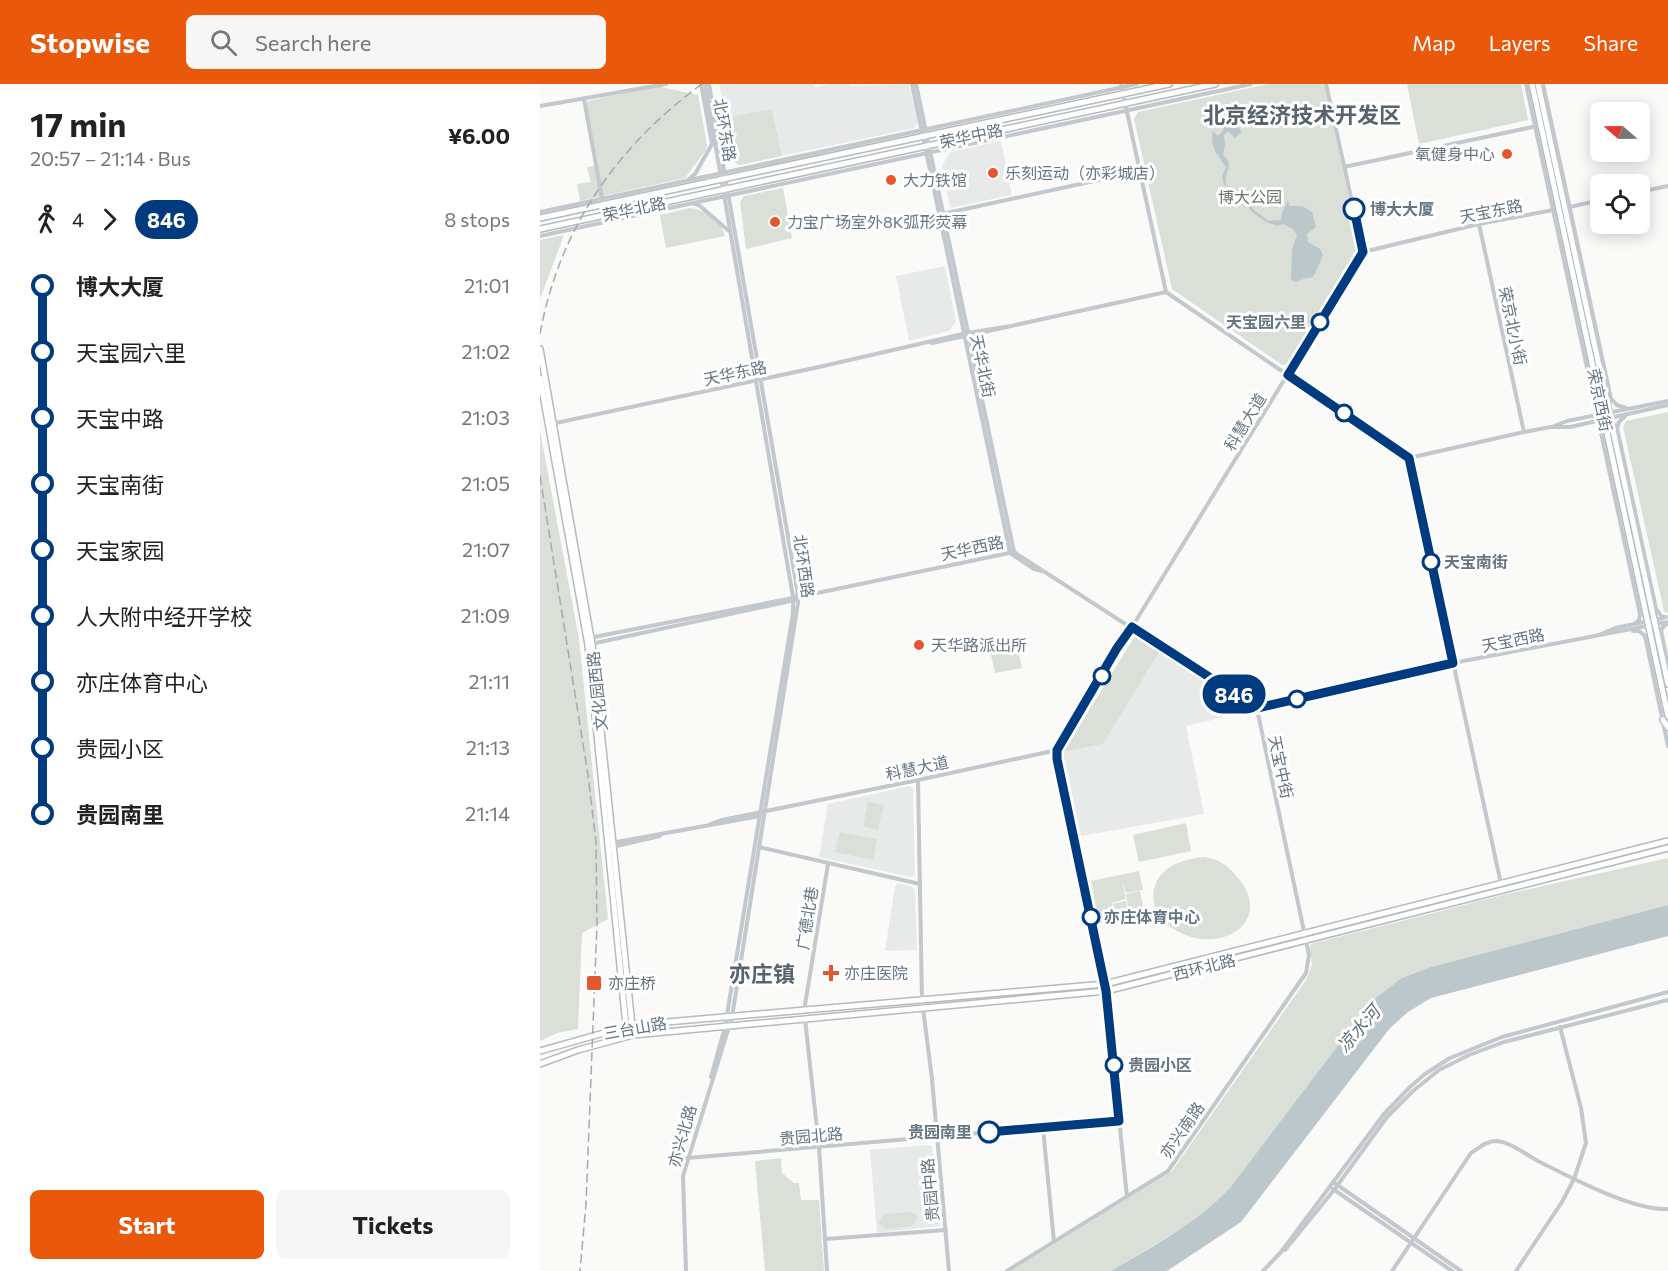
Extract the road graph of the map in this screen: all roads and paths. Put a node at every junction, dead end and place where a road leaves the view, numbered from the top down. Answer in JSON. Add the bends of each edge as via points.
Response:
{"nodes":[{"id":1,"x":666,"y":84,"type":"edge"},
{"id":2,"x":705,"y":84,"type":"edge"},
{"id":3,"x":914,"y":84,"type":"edge"},
{"id":4,"x":1137,"y":84,"type":"edge"},
{"id":5,"x":1169,"y":84,"type":"edge"},
{"id":6,"x":1215,"y":84,"type":"edge"},
{"id":7,"x":1251,"y":84,"type":"edge"},
{"id":8,"x":1326,"y":84,"type":"edge"},
{"id":9,"x":1526,"y":84,"type":"edge"},
{"id":10,"x":1532,"y":84,"type":"edge"},
{"id":11,"x":1538,"y":84,"type":"edge"},
{"id":12,"x":1543,"y":84,"type":"edge"},
{"id":13,"x":1122,"y":88,"type":"edge"},
{"id":14,"x":584,"y":99,"type":"junction"},
{"id":15,"x":1125,"y":103,"type":"junction"},
{"id":16,"x":540,"y":106,"type":"edge"},
{"id":17,"x":1126,"y":111,"type":"junction"},
{"id":18,"x":1068,"y":116,"type":"junction"},
{"id":19,"x":971,"y":120,"type":"junction"},
{"id":20,"x":1083,"y":120,"type":"junction"},
{"id":21,"x":984,"y":124,"type":"junction"},
{"id":22,"x":1538,"y":126,"type":"junction"},
{"id":23,"x":925,"y":133,"type":"junction"},
{"id":24,"x":927,"y":146,"type":"junction"},
{"id":25,"x":928,"y":153,"type":"junction"},
{"id":26,"x":869,"y":158,"type":"junction"},
{"id":27,"x":774,"y":162,"type":"junction"},
{"id":28,"x":886,"y":162,"type":"junction"},
{"id":29,"x":788,"y":165,"type":"junction"},
{"id":30,"x":1344,"y":167,"type":"junction"},
{"id":31,"x":1140,"y":171,"type":"junction"},
{"id":32,"x":722,"y":173,"type":"junction"},
{"id":33,"x":689,"y":180,"type":"junction"},
{"id":34,"x":723,"y":180,"type":"junction"},
{"id":35,"x":660,"y":186,"type":"junction"},
{"id":36,"x":1668,"y":186,"type":"edge"},
{"id":37,"x":1650,"y":190,"type":"edge"},
{"id":38,"x":726,"y":193,"type":"junction"},
{"id":39,"x":644,"y":197,"type":"junction"},
{"id":40,"x":602,"y":198,"type":"junction"},
{"id":41,"x":1590,"y":202,"type":"edge"},
{"id":42,"x":693,"y":203,"type":"junction"},
{"id":43,"x":649,"y":206,"type":"junction"},
{"id":44,"x":564,"y":207,"type":"junction"},
{"id":45,"x":1570,"y":207,"type":"junction"},
{"id":46,"x":664,"y":209,"type":"junction"},
{"id":47,"x":579,"y":210,"type":"junction"},
{"id":48,"x":1553,"y":210,"type":"junction"},
{"id":49,"x":540,"y":212,"type":"edge"},
{"id":50,"x":942,"y":214,"type":"junction"},
{"id":51,"x":540,"y":218,"type":"edge"},
{"id":52,"x":1479,"y":224,"type":"junction"},
{"id":53,"x":540,"y":229,"type":"edge"},
{"id":54,"x":731,"y":234,"type":"junction"},
{"id":55,"x":540,"y":236,"type":"edge"},
{"id":56,"x":1363,"y":252,"type":"junction"},
{"id":57,"x":1166,"y":292,"type":"junction"},
{"id":58,"x":966,"y":335,"type":"junction"},
{"id":59,"x":540,"y":349,"type":"edge"},
{"id":60,"x":1288,"y":375,"type":"junction"},
{"id":61,"x":540,"y":378,"type":"edge"},
{"id":62,"x":761,"y":380,"type":"junction"},
{"id":63,"x":755,"y":381,"type":"junction"},
{"id":64,"x":1668,"y":403,"type":"edge"},
{"id":65,"x":1626,"y":408,"type":"junction"},
{"id":66,"x":1627,"y":414,"type":"junction"},
{"id":67,"x":1604,"y":416,"type":"junction"},
{"id":68,"x":551,"y":424,"type":"junction"},
{"id":69,"x":1524,"y":432,"type":"junction"},
{"id":70,"x":1409,"y":458,"type":"junction"},
{"id":71,"x":1012,"y":552,"type":"junction"},
{"id":72,"x":798,"y":597,"type":"junction"},
{"id":73,"x":793,"y":599,"type":"junction"},
{"id":74,"x":1668,"y":620,"type":"edge"},
{"id":75,"x":1652,"y":623,"type":"junction"},
{"id":76,"x":1634,"y":624,"type":"junction"},
{"id":77,"x":1132,"y":627,"type":"junction"},
{"id":78,"x":1621,"y":632,"type":"junction"},
{"id":79,"x":1598,"y":635,"type":"junction"},
{"id":80,"x":589,"y":641,"type":"junction"},
{"id":81,"x":1453,"y":663,"type":"junction"},
{"id":82,"x":1668,"y":666,"type":"edge"},
{"id":83,"x":1668,"y":684,"type":"edge"},
{"id":84,"x":1257,"y":708,"type":"junction"},
{"id":85,"x":1668,"y":716,"type":"edge"},
{"id":86,"x":1662,"y":720,"type":"junction"},
{"id":87,"x":1668,"y":727,"type":"edge"},
{"id":88,"x":1668,"y":746,"type":"edge"},
{"id":89,"x":1057,"y":750,"type":"junction"},
{"id":90,"x":918,"y":780,"type":"junction"},
{"id":91,"x":762,"y":813,"type":"junction"},
{"id":92,"x":1668,"y":841,"type":"edge"},
{"id":93,"x":610,"y":845,"type":"junction"},
{"id":94,"x":759,"y":847,"type":"junction"},
{"id":95,"x":1668,"y":848,"type":"edge"},
{"id":96,"x":828,"y":864,"type":"junction"},
{"id":97,"x":920,"y":884,"type":"junction"},
{"id":98,"x":1501,"y":884,"type":"junction"},
{"id":99,"x":1304,"y":933,"type":"junction"},
{"id":100,"x":1305,"y":942,"type":"junction"},
{"id":101,"x":1105,"y":984,"type":"junction"},
{"id":102,"x":1106,"y":991,"type":"junction"},
{"id":103,"x":1668,"y":992,"type":"edge"},
{"id":104,"x":922,"y":1000,"type":"junction"},
{"id":105,"x":1668,"y":1000,"type":"edge"},
{"id":106,"x":923,"y":1009,"type":"junction"},
{"id":107,"x":804,"y":1011,"type":"junction"},
{"id":108,"x":729,"y":1017,"type":"junction"},
{"id":109,"x":805,"y":1019,"type":"junction"},
{"id":110,"x":1559,"y":1024,"type":"junction"},
{"id":111,"x":629,"y":1026,"type":"junction"},
{"id":112,"x":727,"y":1027,"type":"junction"},
{"id":113,"x":630,"y":1036,"type":"junction"},
{"id":114,"x":540,"y":1051,"type":"edge"},
{"id":115,"x":540,"y":1064,"type":"edge"},
{"id":116,"x":1119,"y":1121,"type":"junction"},
{"id":117,"x":1043,"y":1128,"type":"junction"},
{"id":118,"x":937,"y":1136,"type":"junction"},
{"id":119,"x":819,"y":1148,"type":"junction"},
{"id":120,"x":687,"y":1158,"type":"junction"},
{"id":121,"x":1574,"y":1179,"type":"junction"},
{"id":122,"x":1335,"y":1183,"type":"junction"},
{"id":123,"x":1332,"y":1188,"type":"junction"},
{"id":124,"x":1127,"y":1197,"type":"junction"},
{"id":125,"x":1668,"y":1209,"type":"edge"},
{"id":126,"x":946,"y":1230,"type":"junction"},
{"id":127,"x":825,"y":1239,"type":"junction"},
{"id":128,"x":1414,"y":1239,"type":"junction"},
{"id":129,"x":1054,"y":1242,"type":"junction"},
{"id":130,"x":1410,"y":1243,"type":"junction"},
{"id":131,"x":686,"y":1271,"type":"edge"},
{"id":132,"x":827,"y":1271,"type":"edge"},
{"id":133,"x":949,"y":1271,"type":"edge"},
{"id":134,"x":1007,"y":1271,"type":"edge"},
{"id":135,"x":1265,"y":1271,"type":"edge"},
{"id":136,"x":1392,"y":1271,"type":"edge"},
{"id":137,"x":1452,"y":1271,"type":"edge"},
{"id":138,"x":1461,"y":1271,"type":"edge"},
{"id":139,"x":1516,"y":1271,"type":"edge"}],
"edges":[{"from":1,"to":14,"type":"street"},
{"from":2,"to":32,"type":"street","name":"北环东路"},
{"from":2,"to":33,"type":"street","via":[[712,144]]},
{"from":3,"to":23,"type":"street","name":"天华北街"},
{"from":4,"to":13,"type":"street"},
{"from":5,"to":13,"type":"main road","name":"荣华中路"},
{"from":6,"to":15,"type":"main road","name":"荣华中路"},
{"from":7,"to":17,"type":"street"},
{"from":8,"to":30,"type":"street"},
{"from":9,"to":22,"type":"street"},
{"from":10,"to":22,"type":"main road","name":"荣京西街"},
{"from":11,"to":67,"type":"main road","name":"荣京西街"},
{"from":12,"to":45,"type":"street"},
{"from":13,"to":15,"type":"street"},
{"from":13,"to":19,"type":"street"},
{"from":13,"to":21,"type":"main road","name":"荣华中路"},
{"from":14,"to":16,"type":"street"},
{"from":14,"to":40,"type":"street"},
{"from":15,"to":17,"type":"street"},
{"from":15,"to":18,"type":"main road","name":"荣华中路"},
{"from":17,"to":20,"type":"street"},
{"from":17,"to":31,"type":"street"},
{"from":18,"to":20,"type":"street"},
{"from":18,"to":24,"type":"main road","name":"荣华中路"},
{"from":19,"to":21,"type":"street"},
{"from":19,"to":23,"type":"street"},
{"from":20,"to":25,"type":"street"},
{"from":21,"to":23,"type":"main road","name":"荣华中路"},
{"from":22,"to":30,"type":"street"},
{"from":22,"to":48,"type":"street"},
{"from":22,"to":67,"type":"main road","name":"荣京西街"},
{"from":23,"to":24,"type":"street","name":"天华北街"},
{"from":23,"to":27,"type":"street"},
{"from":23,"to":29,"type":"main road","name":"荣华中路"},
{"from":24,"to":25,"type":"street","name":"天华北街"},
{"from":24,"to":26,"type":"main road","name":"荣华中路"},
{"from":25,"to":28,"type":"street"},
{"from":25,"to":50,"type":"street","name":"天华北街"},
{"from":25,"to":58,"type":"street","name":"天华北街"},
{"from":26,"to":28,"type":"street"},
{"from":26,"to":38,"type":"main road","name":"荣华中路"},
{"from":27,"to":29,"type":"street"},
{"from":27,"to":32,"type":"street"},
{"from":28,"to":38,"type":"street"},
{"from":29,"to":34,"type":"main road","name":"荣华中路"},
{"from":30,"to":56,"type":"street"},
{"from":31,"to":50,"type":"street"},
{"from":31,"to":57,"type":"street"},
{"from":32,"to":33,"type":"street"},
{"from":32,"to":34,"type":"street","name":"北环东路"},
{"from":33,"to":35,"type":"street"},
{"from":34,"to":38,"type":"street","name":"北环西路"},
{"from":34,"to":39,"type":"main road","name":"荣华北路"},
{"from":35,"to":39,"type":"street"},
{"from":35,"to":40,"type":"street"},
{"from":36,"to":37,"type":"street"},
{"from":38,"to":42,"type":"street"},
{"from":38,"to":43,"type":"main road","name":"荣华北路"},
{"from":38,"to":54,"type":"street","name":"北环西路"},
{"from":38,"to":62,"type":"street","name":"北环西路"},
{"from":39,"to":47,"type":"main road","name":"荣华北路"},
{"from":40,"to":44,"type":"street"},
{"from":41,"to":45,"type":"street"},
{"from":42,"to":46,"type":"street"},
{"from":42,"to":54,"type":"street"},
{"from":43,"to":46,"type":"street"},
{"from":43,"to":53,"type":"main road","name":"荣华北路"},
{"from":44,"to":47,"type":"street"},
{"from":44,"to":49,"type":"street"},
{"from":45,"to":65,"type":"street","via":[[1611,399]]},
{"from":46,"to":55,"type":"street"},
{"from":47,"to":51,"type":"main road","name":"荣华北路"},
{"from":48,"to":52,"type":"street","name":"天宝东路"},
{"from":48,"to":67,"type":"street"},
{"from":50,"to":58,"type":"street","name":"天华北街"},
{"from":52,"to":56,"type":"street","name":"天宝东路"},
{"from":52,"to":69,"type":"street","name":"荣京北小街"},
{"from":54,"to":63,"type":"street","name":"北环西路"},
{"from":56,"to":60,"type":"street","name":"科慧大道"},
{"from":57,"to":58,"type":"street","name":"天华东路"},
{"from":57,"to":60,"type":"street"},
{"from":58,"to":62,"type":"street","name":"天华东路"},
{"from":58,"to":71,"type":"street","name":"天华北街"},
{"from":59,"to":68,"type":"main road","name":"文化园西路"},
{"from":60,"to":70,"type":"street"},
{"from":60,"to":77,"type":"street","name":"科慧大道"},
{"from":61,"to":68,"type":"main road","name":"文化园西路"},
{"from":62,"to":63,"type":"street","name":"天华东路"},
{"from":62,"to":72,"type":"street","name":"北环西路"},
{"from":63,"to":68,"type":"street","name":"天华东路"},
{"from":63,"to":73,"type":"street","name":"北环西路"},
{"from":64,"to":65,"type":"street"},
{"from":64,"to":66,"type":"street"},
{"from":65,"to":67,"type":"street"},
{"from":66,"to":67,"type":"street"},
{"from":66,"to":74,"type":"street","via":[[1617,428],[1656,609]]},
{"from":67,"to":69,"type":"street"},
{"from":67,"to":75,"type":"main road","name":"荣京西街"},
{"from":67,"to":76,"type":"street","via":[[1640,615]]},
{"from":68,"to":80,"type":"main road","name":"文化园西路"},
{"from":69,"to":70,"type":"street"},
{"from":70,"to":81,"type":"street"},
{"from":71,"to":72,"type":"street","name":"天华西路"},
{"from":71,"to":77,"type":"street","name":"天华西路"},
{"from":72,"to":73,"type":"street","name":"天华西路"},
{"from":72,"to":91,"type":"street","name":"北环西路"},
{"from":73,"to":80,"type":"street","name":"天华西路"},
{"from":73,"to":91,"type":"street","name":"北环西路"},
{"from":74,"to":75,"type":"street"},
{"from":74,"to":82,"type":"street","via":[[1661,630]]},
{"from":75,"to":76,"type":"street","name":"天宝西路"},
{"from":75,"to":78,"type":"street","name":"天宝西路"},
{"from":75,"to":83,"type":"main road","name":"荣京西街"},
{"from":75,"to":85,"type":"main road","name":"荣京西街"},
{"from":76,"to":79,"type":"street","name":"天宝西路"},
{"from":77,"to":84,"type":"street"},
{"from":77,"to":89,"type":"street","name":"科慧大道"},
{"from":78,"to":79,"type":"street","name":"天宝西路"},
{"from":78,"to":86,"type":"street","via":[[1639,631],[1645,636]]},
{"from":79,"to":81,"type":"street","name":"天宝西路"},
{"from":80,"to":93,"type":"main road","name":"文化园西路"},
{"from":81,"to":84,"type":"street","name":"天宝西路"},
{"from":81,"to":98,"type":"street"},
{"from":84,"to":99,"type":"street","name":"天宝中街"},
{"from":86,"to":87,"type":"main road"},
{"from":86,"to":88,"type":"street"},
{"from":89,"to":90,"type":"street","name":"科慧大道"},
{"from":89,"to":101,"type":"street"},
{"from":90,"to":91,"type":"street","name":"科慧大道"},
{"from":90,"to":97,"type":"street","name":"贵园中路"},
{"from":91,"to":93,"type":"street","name":"科慧大道"},
{"from":91,"to":94,"type":"street","name":"北环西路"},
{"from":91,"to":108,"type":"street","name":"北环西路"},
{"from":92,"to":98,"type":"main road","name":"西环北路"},
{"from":93,"to":111,"type":"main road","name":"文化园西路"},
{"from":94,"to":96,"type":"street"},
{"from":94,"to":108,"type":"street","name":"北环西路"},
{"from":95,"to":100,"type":"main road","name":"西环北路"},
{"from":96,"to":97,"type":"street"},
{"from":96,"to":107,"type":"street","name":"广德北巷"},
{"from":97,"to":104,"type":"street","name":"贵园中路"},
{"from":98,"to":99,"type":"main road","name":"西环北路"},
{"from":99,"to":100,"type":"street","name":"天宝中街"},
{"from":99,"to":101,"type":"main road","name":"西环北路"},
{"from":100,"to":102,"type":"main road","name":"西环北路"},
{"from":100,"to":124,"type":"street","name":"亦兴南路","via":[[1309,964],[1294,992],[1168,1171]]},
{"from":101,"to":102,"type":"street"},
{"from":101,"to":104,"type":"main road","name":"西环北路"},
{"from":102,"to":106,"type":"main road","name":"西环北路"},
{"from":102,"to":116,"type":"street"},
{"from":103,"to":110,"type":"street"},
{"from":104,"to":106,"type":"street","name":"贵园中路"},
{"from":104,"to":107,"type":"main road","name":"西环北路"},
{"from":105,"to":110,"type":"street"},
{"from":106,"to":109,"type":"main road","name":"西环北路"},
{"from":106,"to":118,"type":"street","name":"贵园中路"},
{"from":107,"to":108,"type":"main road","name":"西环北路"},
{"from":108,"to":111,"type":"main road","name":"三台山路"},
{"from":108,"to":112,"type":"street","name":"北环西路"},
{"from":109,"to":112,"type":"main road","name":"西环北路"},
{"from":109,"to":119,"type":"street"},
{"from":110,"to":121,"type":"street","via":[[1586,1143]]},
{"from":110,"to":122,"type":"street","via":[[1478,1045],[1425,1074],[1384,1114]]},
{"from":111,"to":113,"type":"main road","name":"文化园西路"},
{"from":111,"to":114,"type":"main road","name":"三台山路"},
{"from":112,"to":113,"type":"main road","name":"三台山路"},
{"from":112,"to":120,"type":"street","name":"亦兴北路"},
{"from":113,"to":115,"type":"main road","name":"三台山路"},
{"from":116,"to":117,"type":"street","name":"贵园北路"},
{"from":116,"to":124,"type":"street"},
{"from":117,"to":118,"type":"street","name":"贵园北路"},
{"from":117,"to":129,"type":"street"},
{"from":118,"to":119,"type":"street","name":"贵园北路"},
{"from":118,"to":126,"type":"street","name":"贵园中路"},
{"from":119,"to":120,"type":"street","name":"贵园北路"},
{"from":119,"to":127,"type":"street"},
{"from":120,"to":131,"type":"street","name":"亦兴北路","via":[[683,1176]]},
{"from":121,"to":125,"type":"street","via":[[1650,1208]]},
{"from":121,"to":128,"type":"street","via":[[1517,1148],[1497,1141],[1485,1144],[1472,1153]]},
{"from":121,"to":139,"type":"street"},
{"from":122,"to":123,"type":"street"},
{"from":122,"to":128,"type":"street"},
{"from":123,"to":130,"type":"street"},
{"from":123,"to":135,"type":"street"},
{"from":124,"to":129,"type":"street","name":"亦兴南路"},
{"from":126,"to":127,"type":"street"},
{"from":126,"to":133,"type":"street","name":"贵园中路"},
{"from":127,"to":132,"type":"street"},
{"from":128,"to":130,"type":"street"},
{"from":128,"to":138,"type":"street"},
{"from":129,"to":134,"type":"street","name":"亦兴南路"},
{"from":130,"to":136,"type":"street"},
{"from":130,"to":137,"type":"street"}]}
